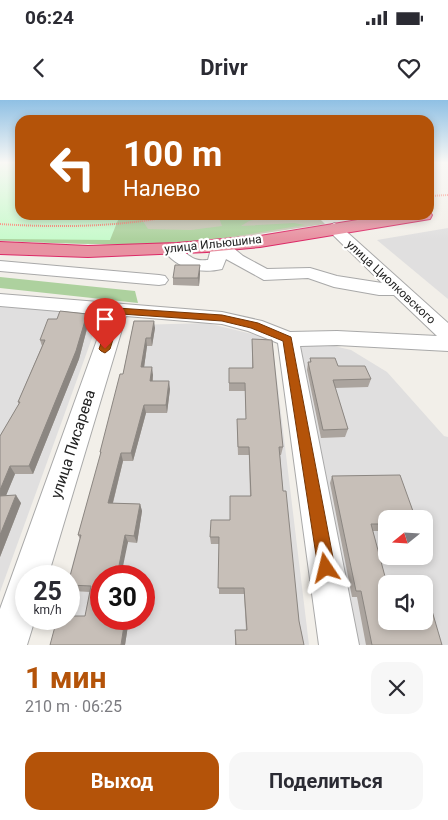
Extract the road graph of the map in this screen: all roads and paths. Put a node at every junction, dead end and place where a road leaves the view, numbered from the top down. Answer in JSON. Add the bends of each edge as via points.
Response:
{"nodes":[{"id":1,"x":448,"y":195,"type":"edge"},
{"id":2,"x":434,"y":196,"type":"edge"},
{"id":3,"x":154,"y":220,"type":"edge"},
{"id":4,"x":389,"y":220,"type":"edge"},
{"id":5,"x":0,"y":224,"type":"edge"},
{"id":6,"x":334,"y":228,"type":"junction"},
{"id":7,"x":220,"y":245,"type":"junction"},
{"id":8,"x":0,"y":248,"type":"edge"},
{"id":9,"x":120,"y":250,"type":"junction"},
{"id":10,"x":0,"y":266,"type":"edge"},
{"id":11,"x":105,"y":276,"type":"junction"},
{"id":12,"x":159,"y":280,"type":"dead end"},
{"id":13,"x":396,"y":289,"type":"junction"},
{"id":14,"x":0,"y":300,"type":"edge"},
{"id":15,"x":117,"y":311,"type":"junction"},
{"id":16,"x":448,"y":335,"type":"edge"},
{"id":17,"x":288,"y":339,"type":"junction"},
{"id":18,"x":448,"y":344,"type":"edge"},
{"id":19,"x":34,"y":565,"type":"edge"},
{"id":20,"x":15,"y":621,"type":"edge"},
{"id":21,"x":7,"y":645,"type":"edge"},
{"id":22,"x":340,"y":645,"type":"edge"}],
"edges":[{"from":1,"to":2,"type":"path"},
{"from":3,"to":5,"type":"path","via":[[129,225],[36,227]]},
{"from":4,"to":6,"type":"highway","name":"улица Ильюшина"},
{"from":6,"to":7,"type":"highway","name":"улица Ильюшина"},
{"from":6,"to":13,"type":"street","name":"улица Циолковского"},
{"from":7,"to":9,"type":"highway","name":"улица Ильюшина"},
{"from":7,"to":13,"type":"street","via":[[237,260],[264,275],[310,273],[334,281]]},
{"from":8,"to":9,"type":"highway","name":"улица Ильюшина"},
{"from":9,"to":11,"type":"street"},
{"from":10,"to":11,"type":"street"},
{"from":11,"to":12,"type":"street"},
{"from":13,"to":16,"type":"street","name":"улица Циолковского"},
{"from":14,"to":15,"type":"street"},
{"from":15,"to":17,"type":"street","via":[[222,318]]},
{"from":15,"to":19,"type":"street","name":"улица Писарева"},
{"from":17,"to":18,"type":"street"},
{"from":17,"to":22,"type":"street"},
{"from":20,"to":21,"type":"street"}]}
